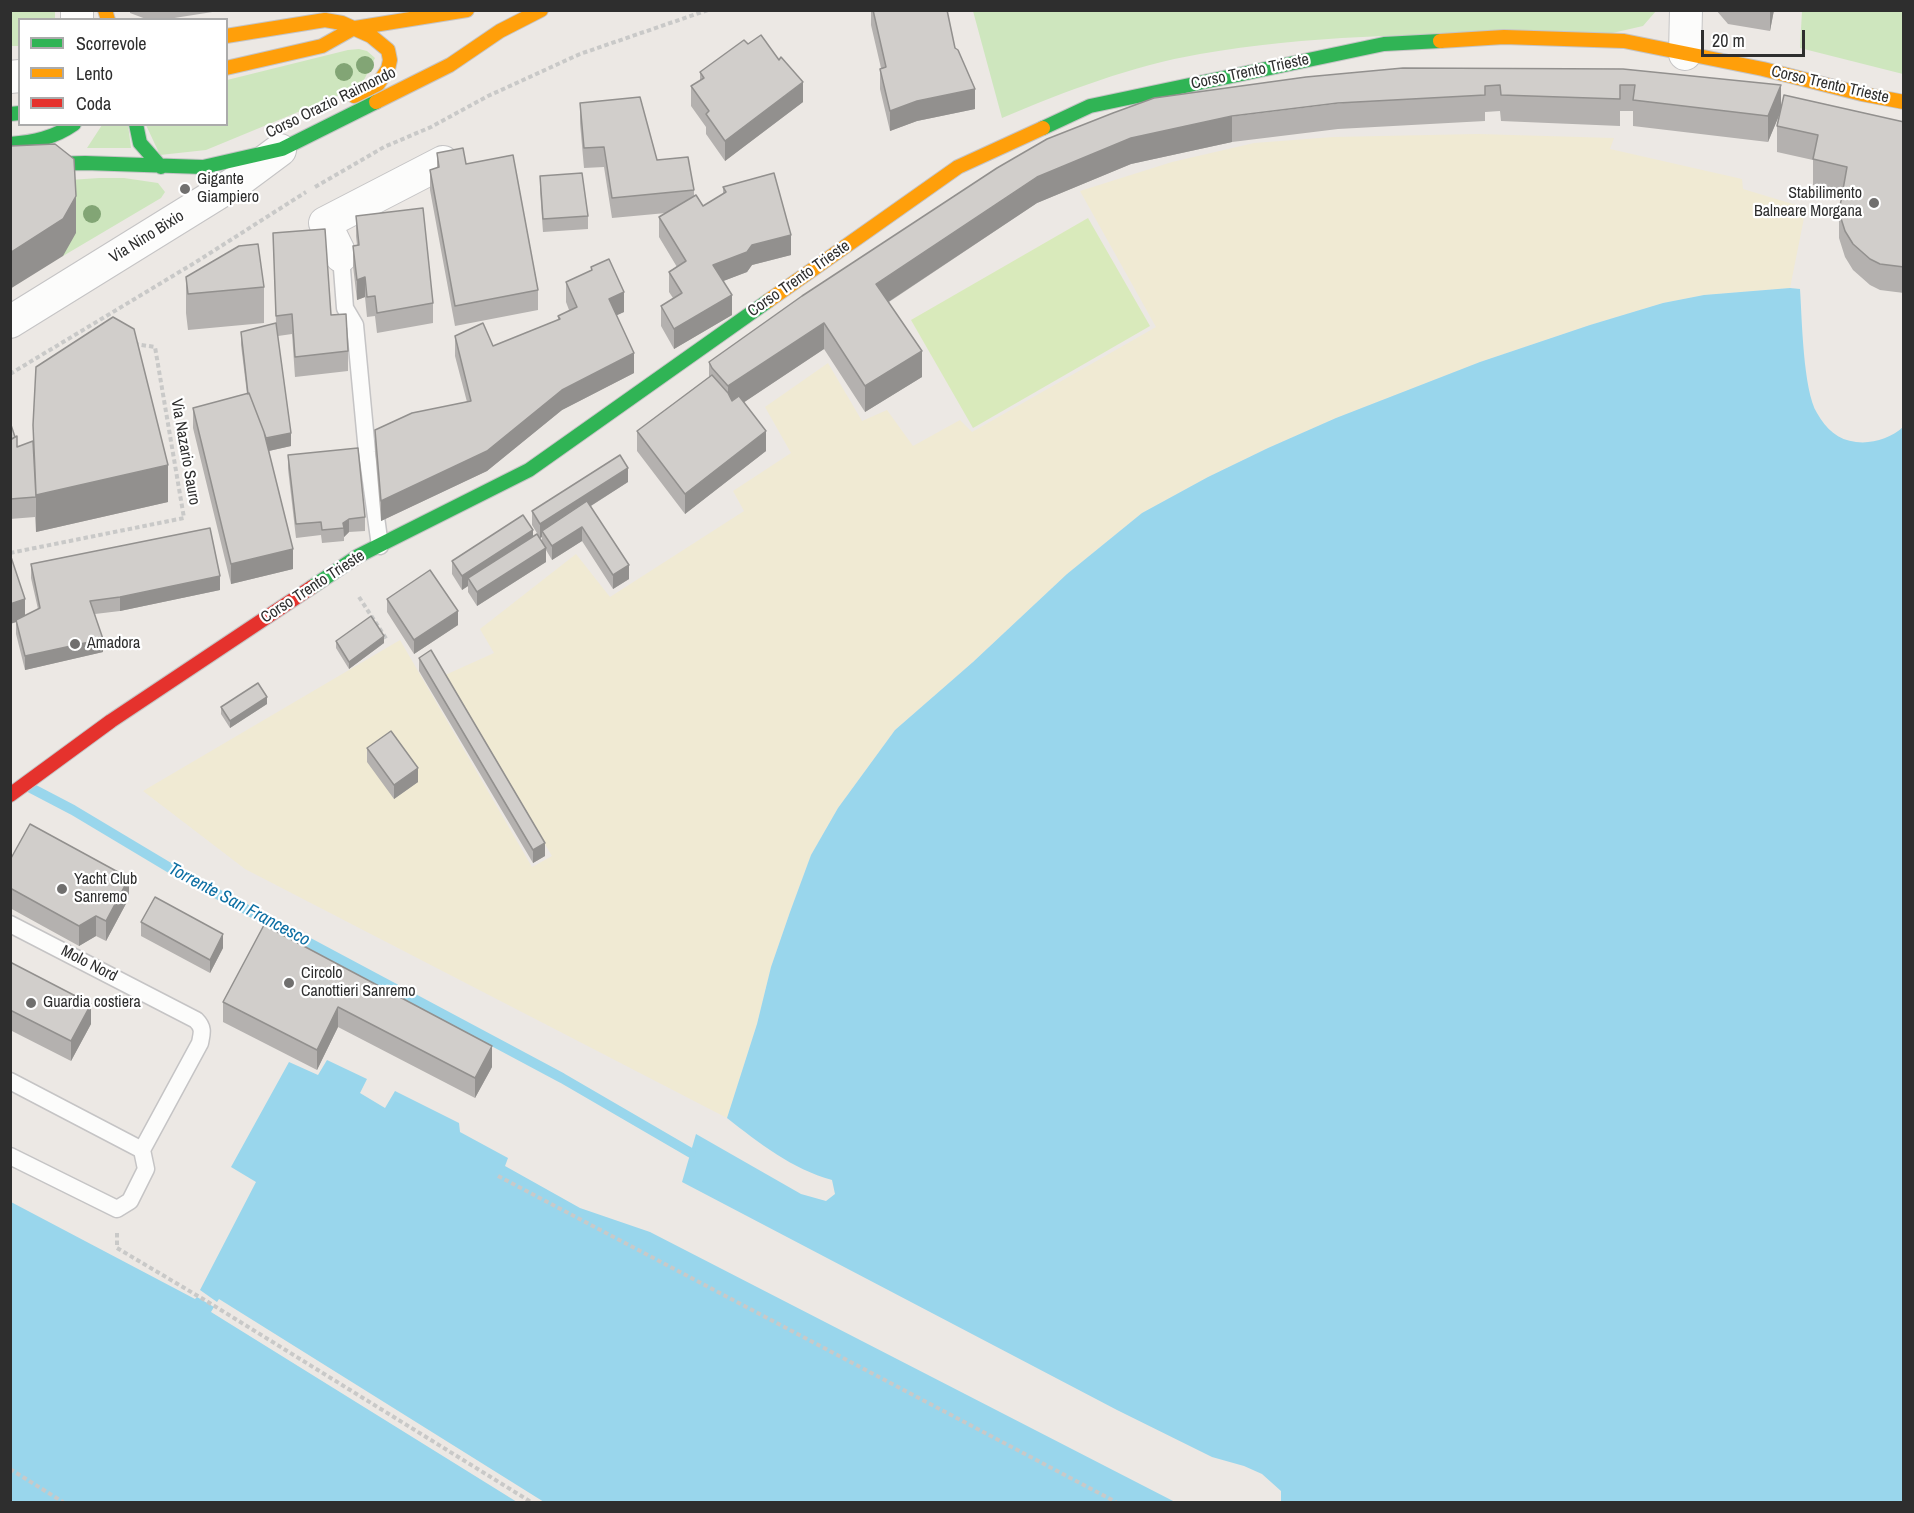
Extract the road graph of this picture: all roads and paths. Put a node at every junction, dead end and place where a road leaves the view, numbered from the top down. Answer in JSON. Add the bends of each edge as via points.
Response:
{"nodes":[{"id":1,"x":467,"y":10,"type":"edge"},
{"id":2,"x":541,"y":10,"type":"edge"},
{"id":3,"x":708,"y":10,"type":"edge"},
{"id":4,"x":1686,"y":10,"type":"edge"},
{"id":5,"x":354,"y":28,"type":"junction"},
{"id":6,"x":228,"y":36,"type":"edge"},
{"id":7,"x":228,"y":54,"type":"edge"},
{"id":8,"x":1685,"y":54,"type":"junction"},
{"id":9,"x":228,"y":68,"type":"edge"},
{"id":10,"x":1904,"y":102,"type":"edge"},
{"id":11,"x":338,"y":104,"type":"dead end"},
{"id":12,"x":71,"y":126,"type":"edge"},
{"id":13,"x":136,"y":126,"type":"edge"},
{"id":14,"x":290,"y":136,"type":"junction"},
{"id":15,"x":10,"y":144,"type":"edge"},
{"id":16,"x":444,"y":162,"type":"edge"},
{"id":17,"x":10,"y":165,"type":"edge"},
{"id":18,"x":161,"y":167,"type":"junction"},
{"id":19,"x":341,"y":256,"type":"joint"},
{"id":20,"x":105,"y":316,"type":"junction"},
{"id":21,"x":10,"y":322,"type":"edge"},
{"id":22,"x":111,"y":322,"type":"edge"},
{"id":23,"x":127,"y":342,"type":"edge"},
{"id":24,"x":10,"y":374,"type":"edge"},
{"id":25,"x":380,"y":546,"type":"junction"},
{"id":26,"x":10,"y":554,"type":"edge"},
{"id":27,"x":341,"y":569,"type":"junction"},
{"id":28,"x":387,"y":640,"type":"dead end"},
{"id":29,"x":10,"y":795,"type":"edge"},
{"id":30,"x":10,"y":924,"type":"edge"},
{"id":31,"x":10,"y":1081,"type":"edge"},
{"id":32,"x":142,"y":1150,"type":"junction"},
{"id":33,"x":10,"y":1156,"type":"edge"},
{"id":34,"x":498,"y":1176,"type":"dead end"},
{"id":35,"x":117,"y":1209,"type":"junction"},
{"id":36,"x":10,"y":1469,"type":"edge"},
{"id":37,"x":63,"y":1503,"type":"edge"},
{"id":38,"x":531,"y":1503,"type":"edge"},
{"id":39,"x":1116,"y":1503,"type":"edge"}],
"edges":[{"from":1,"to":5,"type":"street"},
{"from":2,"to":14,"type":"street","name":"Corso Orazio Raimondo","via":[[450,64]]},
{"from":3,"to":20,"type":"path","via":[[580,54],[384,147]]},
{"from":4,"to":8,"type":"street"},
{"from":5,"to":6,"type":"street","via":[[326,20]]},
{"from":5,"to":7,"type":"street"},
{"from":5,"to":9,"type":"street","via":[[321,46]]},
{"from":5,"to":11,"type":"street","via":[[388,50],[390,60],[378,84]]},
{"from":8,"to":10,"type":"street","name":"Corso Trento Trieste"},
{"from":8,"to":25,"type":"street","name":"Corso Trento Trieste","via":[[1624,41],[1504,37],[1384,44],[1090,106],[958,167],[529,470]]},
{"from":12,"to":15,"type":"street","via":[[56,137]]},
{"from":13,"to":18,"type":"street","via":[[144,151]]},
{"from":14,"to":18,"type":"street","name":"Corso Orazio Raimondo","via":[[252,157],[203,167]]},
{"from":14,"to":21,"type":"street","name":"Via Nino Bixio","via":[[241,179]]},
{"from":16,"to":19,"type":"street","via":[[326,223]]},
{"from":17,"to":18,"type":"street","name":"Corso Orazio Raimondo"},
{"from":19,"to":25,"type":"lane","via":[[345,308],[355,325]]},
{"from":20,"to":22,"type":"path"},
{"from":20,"to":24,"type":"path"},
{"from":23,"to":26,"type":"path","name":"Via Nazario Sauro","via":[[155,347],[184,518]]},
{"from":25,"to":27,"type":"street","name":"Corso Trento Trieste"},
{"from":27,"to":28,"type":"path"},
{"from":27,"to":29,"type":"street","name":"Corso Trento Trieste","via":[[111,721]]},
{"from":30,"to":32,"type":"lane","name":"Molo Nord","via":[[201,1025],[200,1043]]},
{"from":31,"to":32,"type":"lane"},
{"from":32,"to":35,"type":"lane","name":"Molo Nord","via":[[146,1169],[130,1201]]},
{"from":33,"to":35,"type":"lane"},
{"from":34,"to":39,"type":"path"},
{"from":35,"to":38,"type":"path","via":[[117,1248]]},
{"from":36,"to":37,"type":"path"}]}
